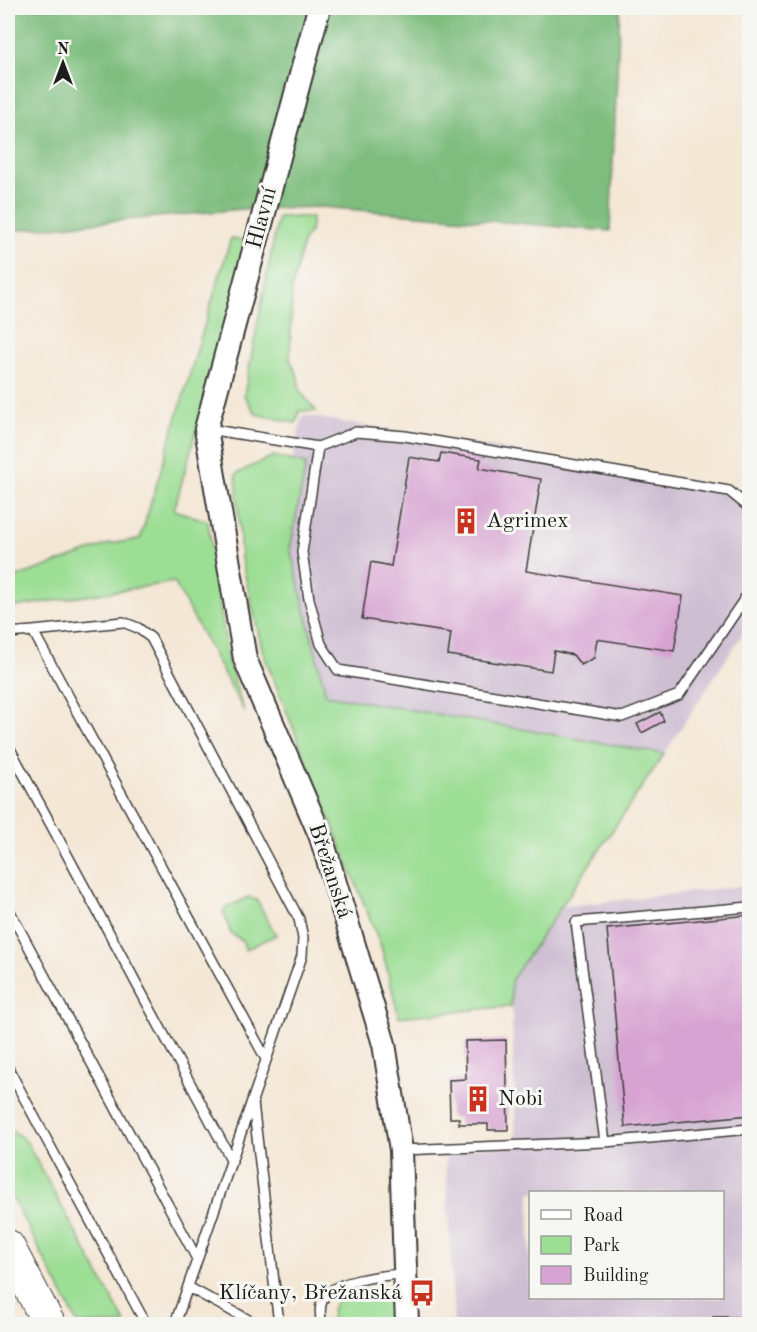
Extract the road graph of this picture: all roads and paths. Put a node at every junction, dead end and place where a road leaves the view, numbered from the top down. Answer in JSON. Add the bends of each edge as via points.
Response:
{"nodes":[{"id":1,"x":319,"y":8,"type":"edge"},
{"id":2,"x":206,"y":429,"type":"junction"},
{"id":3,"x":318,"y":447,"type":"junction"},
{"id":4,"x":750,"y":508,"type":"edge"},
{"id":5,"x":750,"y":591,"type":"edge"},
{"id":6,"x":33,"y":631,"type":"junction"},
{"id":7,"x":8,"y":633,"type":"edge"},
{"id":8,"x":8,"y":745,"type":"edge"},
{"id":9,"x":750,"y":907,"type":"edge"},
{"id":10,"x":8,"y":908,"type":"edge"},
{"id":11,"x":267,"y":1059,"type":"junction"},
{"id":12,"x":8,"y":1068,"type":"edge"},
{"id":13,"x":253,"y":1101,"type":"junction"},
{"id":14,"x":750,"y":1129,"type":"edge"},
{"id":15,"x":604,"y":1142,"type":"junction"},
{"id":16,"x":400,"y":1150,"type":"junction"},
{"id":17,"x":232,"y":1161,"type":"junction"},
{"id":18,"x":8,"y":1246,"type":"edge"},
{"id":19,"x":198,"y":1260,"type":"junction"},
{"id":20,"x":405,"y":1274,"type":"junction"},
{"id":21,"x":188,"y":1287,"type":"junction"},
{"id":22,"x":49,"y":1324,"type":"edge"},
{"id":23,"x":146,"y":1324,"type":"edge"},
{"id":24,"x":176,"y":1324,"type":"edge"},
{"id":25,"x":256,"y":1324,"type":"edge"},
{"id":26,"x":279,"y":1324,"type":"edge"},
{"id":27,"x":322,"y":1324,"type":"edge"},
{"id":28,"x":407,"y":1324,"type":"edge"}],
"edges":[{"from":1,"to":2,"type":"street","name":"Hlavní"},
{"from":2,"to":3,"type":"lane"},
{"from":2,"to":16,"type":"street","name":"Břežanská","via":[[245,659],[321,837],[384,1044]]},
{"from":3,"to":4,"type":"lane","via":[[356,432],[405,436],[729,491]]},
{"from":3,"to":5,"type":"lane","via":[[302,552],[321,645],[338,670],[622,717],[679,695]]},
{"from":6,"to":7,"type":"lane"},
{"from":6,"to":11,"type":"lane"},
{"from":6,"to":11,"type":"lane","via":[[123,622],[138,628],[158,648],[299,919],[302,956]]},
{"from":8,"to":17,"type":"lane"},
{"from":9,"to":15,"type":"lane","via":[[576,922]]},
{"from":10,"to":19,"type":"lane"},
{"from":11,"to":13,"type":"lane"},
{"from":12,"to":23,"type":"lane"},
{"from":13,"to":17,"type":"lane"},
{"from":13,"to":26,"type":"lane"},
{"from":14,"to":15,"type":"lane"},
{"from":15,"to":16,"type":"lane"},
{"from":16,"to":20,"type":"street","name":"Břežanská"},
{"from":17,"to":19,"type":"lane"},
{"from":18,"to":22,"type":"highway"},
{"from":19,"to":21,"type":"lane"},
{"from":20,"to":27,"type":"lane","via":[[356,1281],[330,1291],[322,1299],[319,1311]]},
{"from":20,"to":28,"type":"street","name":"Břežanská"},
{"from":21,"to":24,"type":"lane"},
{"from":21,"to":25,"type":"lane"}]}
